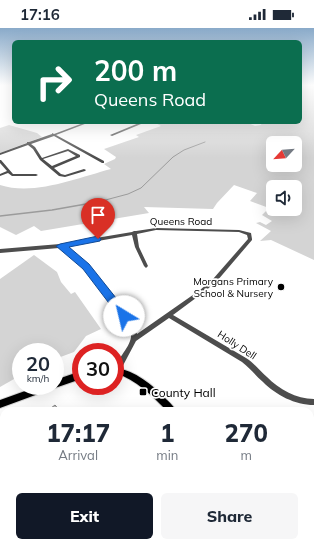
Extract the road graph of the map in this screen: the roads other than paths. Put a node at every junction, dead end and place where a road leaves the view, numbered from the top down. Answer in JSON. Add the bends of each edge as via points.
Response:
{"nodes":[{"id":1,"x":83,"y":124,"type":"edge"},
{"id":2,"x":137,"y":124,"type":"edge"},
{"id":3,"x":141,"y":124,"type":"edge"},
{"id":4,"x":145,"y":126,"type":"dead end"},
{"id":5,"x":53,"y":134,"type":"junction"},
{"id":6,"x":111,"y":135,"type":"dead end"},
{"id":7,"x":28,"y":143,"type":"junction"},
{"id":8,"x":0,"y":154,"type":"edge"},
{"id":9,"x":42,"y":159,"type":"junction"},
{"id":10,"x":0,"y":161,"type":"edge"},
{"id":11,"x":103,"y":162,"type":"dead end"},
{"id":12,"x":51,"y":168,"type":"junction"},
{"id":13,"x":84,"y":170,"type":"dead end"},
{"id":14,"x":8,"y":172,"type":"junction"},
{"id":15,"x":0,"y":175,"type":"edge"},
{"id":16,"x":36,"y":175,"type":"dead end"},
{"id":17,"x":134,"y":232,"type":"junction"},
{"id":18,"x":60,"y":246,"type":"junction"},
{"id":19,"x":0,"y":251,"type":"edge"},
{"id":20,"x":146,"y":266,"type":"dead end"},
{"id":21,"x":169,"y":315,"type":"junction"},
{"id":22,"x":134,"y":339,"type":"junction"},
{"id":23,"x":124,"y":356,"type":"edge"},
{"id":24,"x":124,"y":372,"type":"edge"},
{"id":25,"x":24,"y":395,"type":"edge"},
{"id":26,"x":314,"y":402,"type":"edge"},
{"id":27,"x":0,"y":404,"type":"edge"},
{"id":28,"x":168,"y":407,"type":"edge"}],
"edges":[{"from":1,"to":5,"type":"street"},
{"from":2,"to":6,"type":"street"},
{"from":3,"to":4,"type":"street"},
{"from":5,"to":7,"type":"street"},
{"from":5,"to":11,"type":"street"},
{"from":7,"to":8,"type":"street"},
{"from":7,"to":9,"type":"street"},
{"from":9,"to":12,"type":"street"},
{"from":9,"to":12,"type":"street","via":[[68,150],[79,156]]},
{"from":10,"to":14,"type":"street"},
{"from":12,"to":13,"type":"street","via":[[62,176]]},
{"from":14,"to":15,"type":"street"},
{"from":14,"to":16,"type":"street","via":[[15,176]]},
{"from":17,"to":18,"type":"street","name":"Queens Road"},
{"from":17,"to":20,"type":"street","via":[[136,247]]},
{"from":17,"to":21,"type":"street","name":"Queens Road","via":[[162,228],[249,234],[250,239],[215,280]]},
{"from":18,"to":19,"type":"street","name":"Queens Road"},
{"from":18,"to":22,"type":"street","via":[[74,255],[99,282],[132,329]]},
{"from":21,"to":22,"type":"street"},
{"from":21,"to":26,"type":"street","name":"Holly Dell","via":[[252,364],[268,382],[295,399]]},
{"from":22,"to":23,"type":"street"},
{"from":24,"to":28,"type":"main road","via":[[138,378]]},
{"from":25,"to":27,"type":"main road"}]}
